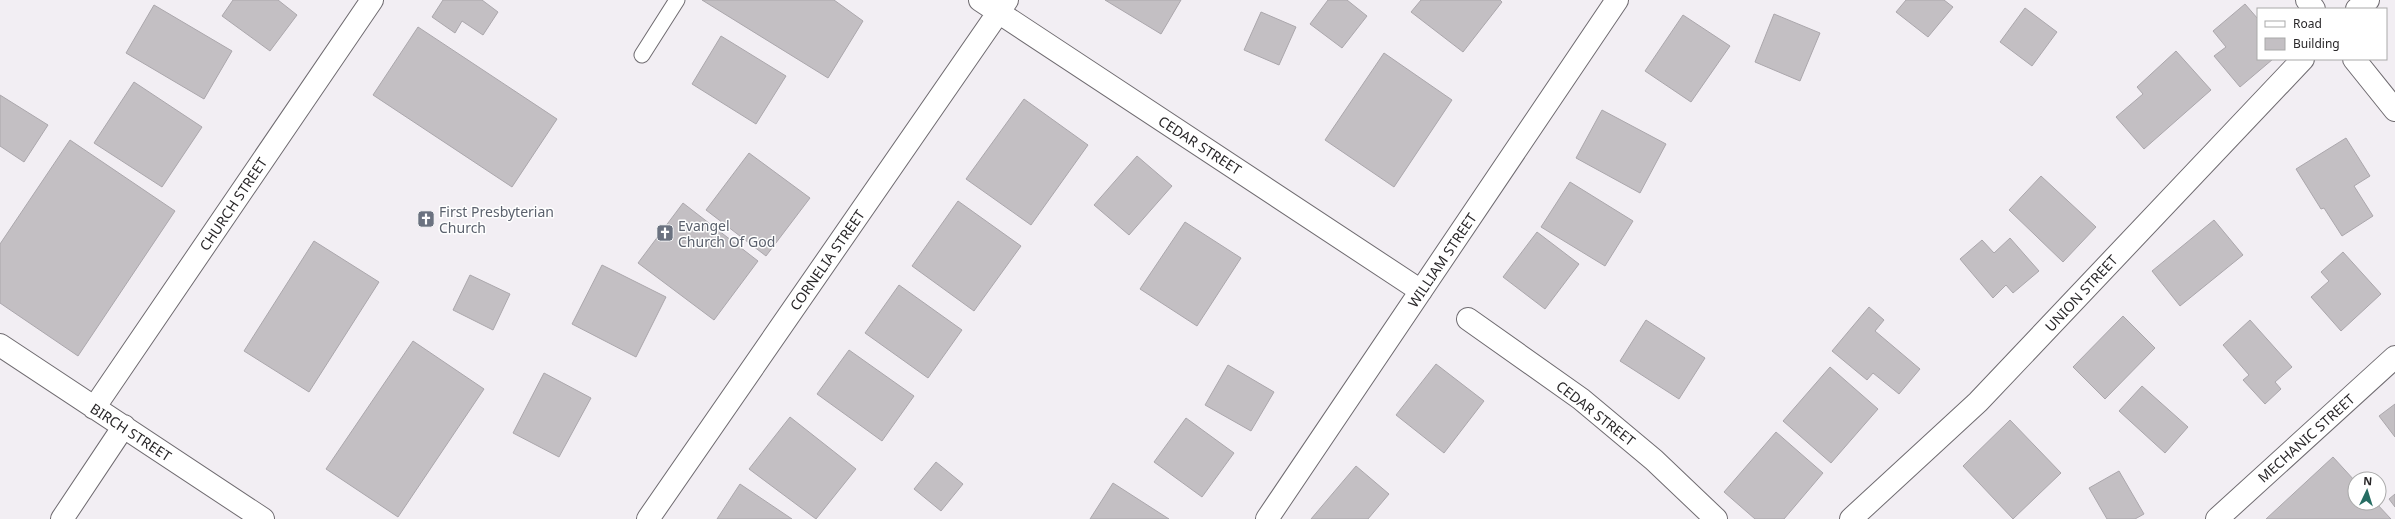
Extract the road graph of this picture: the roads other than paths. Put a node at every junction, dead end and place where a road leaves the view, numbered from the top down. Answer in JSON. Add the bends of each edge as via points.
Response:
{"nodes":[{"id":1,"x":372,"y":0,"type":"edge"},
{"id":2,"x":677,"y":0,"type":"edge"},
{"id":3,"x":980,"y":0,"type":"edge"},
{"id":4,"x":1617,"y":0,"type":"edge"},
{"id":5,"x":2307,"y":0,"type":"edge"},
{"id":6,"x":2368,"y":0,"type":"edge"},
{"id":7,"x":1002,"y":6,"type":"edge"},
{"id":8,"x":2313,"y":8,"type":"edge"},
{"id":9,"x":2357,"y":8,"type":"edge"},
{"id":10,"x":642,"y":56,"type":"dead end"},
{"id":11,"x":2302,"y":60,"type":"edge"},
{"id":12,"x":2355,"y":60,"type":"edge"},
{"id":13,"x":2395,"y":110,"type":"edge"},
{"id":14,"x":1421,"y":291,"type":"junction"},
{"id":15,"x":1468,"y":319,"type":"dead end"},
{"id":16,"x":0,"y":344,"type":"edge"},
{"id":17,"x":2395,"y":357,"type":"edge"},
{"id":18,"x":94,"y":408,"type":"junction"},
{"id":19,"x":124,"y":426,"type":"junction"},
{"id":20,"x":62,"y":519,"type":"edge"},
{"id":21,"x":263,"y":519,"type":"edge"},
{"id":22,"x":648,"y":519,"type":"edge"},
{"id":23,"x":1268,"y":519,"type":"edge"},
{"id":24,"x":1716,"y":519,"type":"edge"},
{"id":25,"x":1851,"y":519,"type":"edge"},
{"id":26,"x":2217,"y":519,"type":"edge"}],
"edges":[{"from":1,"to":18,"type":"street","name":"CHURCH STREET"},
{"from":2,"to":10,"type":"lane"},
{"from":3,"to":7,"type":"street","name":"CEDAR STREET"},
{"from":4,"to":14,"type":"street","name":"WILLIAM STREET"},
{"from":5,"to":8,"type":"street"},
{"from":6,"to":9,"type":"street"},
{"from":7,"to":14,"type":"street","name":"CEDAR STREET"},
{"from":7,"to":22,"type":"street","name":"CORNELIA STREET"},
{"from":11,"to":25,"type":"street","name":"UNION STREET","via":[[1978,402]]},
{"from":12,"to":13,"type":"street"},
{"from":14,"to":23,"type":"street","name":"WILLIAM STREET"},
{"from":15,"to":24,"type":"street","name":"CEDAR STREET","via":[[1581,399],[1654,460]]},
{"from":16,"to":18,"type":"street","name":"BIRCH STREET"},
{"from":17,"to":26,"type":"street","name":"MECHANIC STREET"},
{"from":18,"to":19,"type":"street","name":"BIRCH STREET"},
{"from":19,"to":20,"type":"street"},
{"from":19,"to":21,"type":"street","name":"BIRCH STREET"}]}
